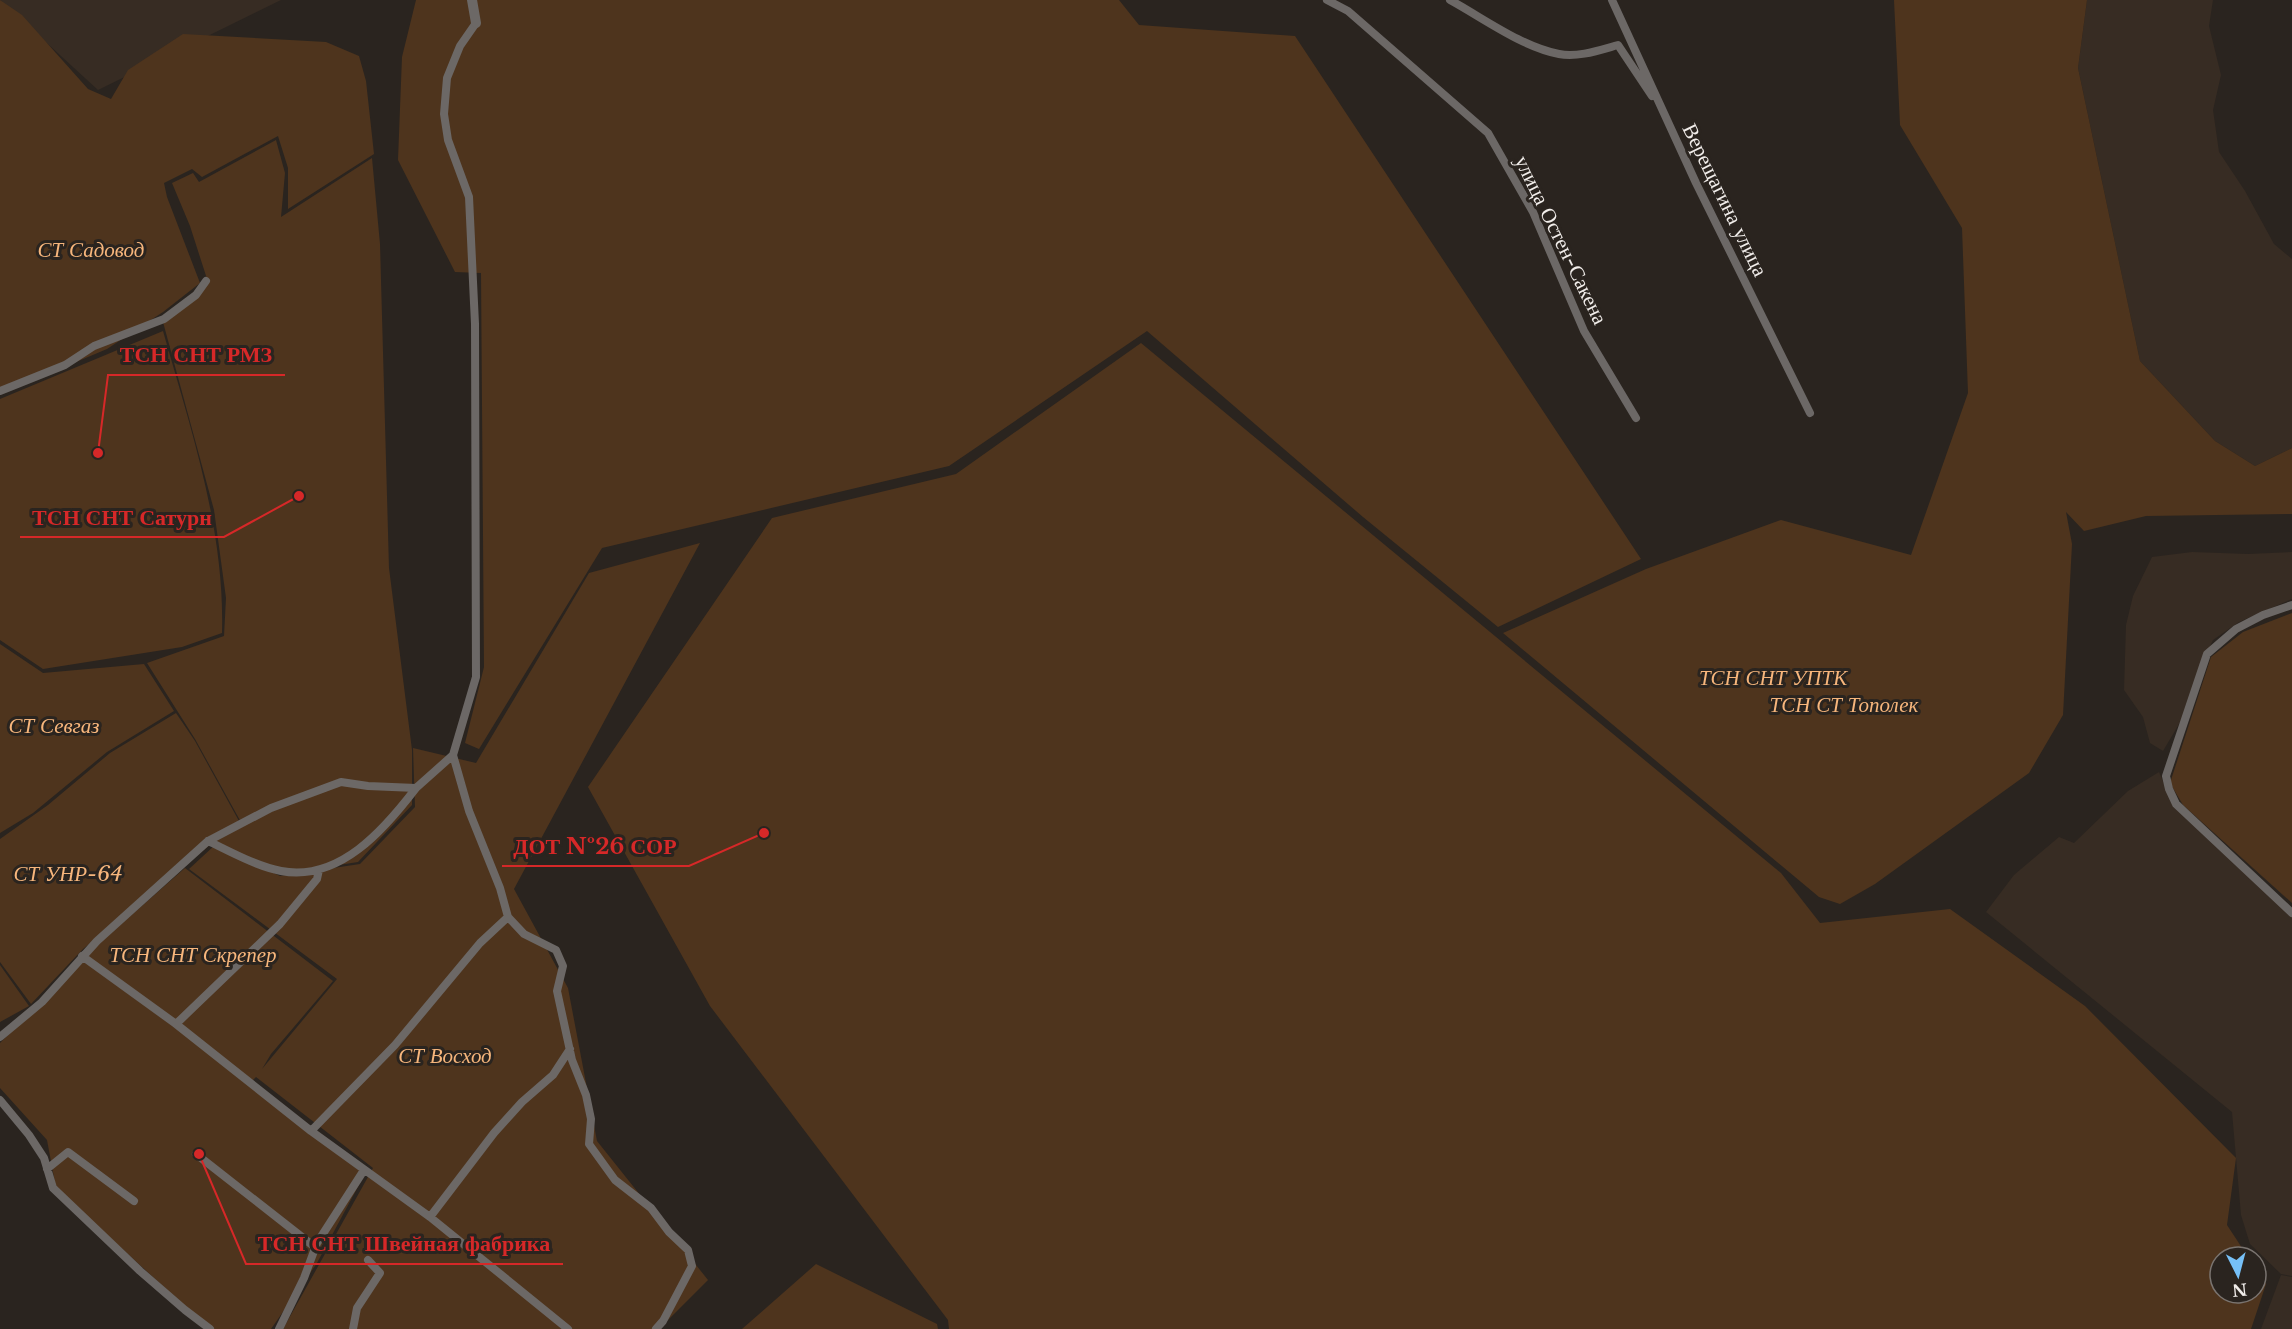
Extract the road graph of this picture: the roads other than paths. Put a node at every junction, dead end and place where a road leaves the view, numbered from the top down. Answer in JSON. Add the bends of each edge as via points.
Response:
{"nodes":[{"id":1,"x":472,"y":0,"type":"edge"},
{"id":2,"x":1327,"y":0,"type":"edge"},
{"id":3,"x":1450,"y":0,"type":"edge"},
{"id":4,"x":1612,"y":0,"type":"edge"},
{"id":5,"x":476,"y":22,"type":"joint"},
{"id":6,"x":1666,"y":118,"type":"junction"},
{"id":7,"x":206,"y":281,"type":"dead end"},
{"id":8,"x":0,"y":391,"type":"edge"},
{"id":9,"x":1810,"y":413,"type":"dead end"},
{"id":10,"x":1636,"y":418,"type":"dead end"},
{"id":11,"x":2292,"y":605,"type":"edge"},
{"id":12,"x":453,"y":755,"type":"junction"},
{"id":13,"x":416,"y":788,"type":"junction"},
{"id":14,"x":208,"y":842,"type":"junction"},
{"id":15,"x":319,"y":870,"type":"junction"},
{"id":16,"x":2292,"y":914,"type":"edge"},
{"id":17,"x":508,"y":917,"type":"junction"},
{"id":18,"x":82,"y":956,"type":"junction"},
{"id":19,"x":176,"y":1024,"type":"junction"},
{"id":20,"x":0,"y":1037,"type":"edge"},
{"id":21,"x":570,"y":1050,"type":"junction"},
{"id":22,"x":0,"y":1100,"type":"edge"},
{"id":23,"x":311,"y":1131,"type":"junction"},
{"id":24,"x":196,"y":1154,"type":"dead end"},
{"id":25,"x":47,"y":1169,"type":"junction"},
{"id":26,"x":364,"y":1170,"type":"junction"},
{"id":27,"x":134,"y":1201,"type":"dead end"},
{"id":28,"x":430,"y":1216,"type":"junction"},
{"id":29,"x":316,"y":1248,"type":"junction"},
{"id":30,"x":368,"y":1260,"type":"dead end"},
{"id":31,"x":210,"y":1329,"type":"edge"},
{"id":32,"x":279,"y":1329,"type":"edge"},
{"id":33,"x":353,"y":1329,"type":"edge"},
{"id":34,"x":568,"y":1329,"type":"edge"},
{"id":35,"x":656,"y":1329,"type":"edge"}],
"edges":[{"from":1,"to":5,"type":"street"},
{"from":2,"to":10,"type":"street","name":"улица Остен-Сакена","via":[[1348,11],[1488,133],[1533,212],[1584,331]]},
{"from":3,"to":6,"type":"street","via":[[1533,45],[1560,54],[1589,53],[1618,45]]},
{"from":4,"to":6,"type":"street","name":"Верещагина улица"},
{"from":5,"to":12,"type":"street","via":[[460,46],[447,78],[444,114],[448,140],[469,197],[475,324],[476,677]]},
{"from":6,"to":9,"type":"street","name":"Верещагина улица"},
{"from":7,"to":8,"type":"street","via":[[196,295],[164,319],[94,346],[65,365]]},
{"from":11,"to":16,"type":"street","via":[[2236,629],[2207,654],[2166,776],[2176,804]]},
{"from":12,"to":13,"type":"street"},
{"from":12,"to":17,"type":"street"},
{"from":13,"to":14,"type":"street","via":[[341,782],[271,808]]},
{"from":13,"to":15,"type":"street","via":[[392,819],[360,849]]},
{"from":14,"to":15,"type":"street","via":[[268,868],[284,872]]},
{"from":14,"to":18,"type":"street"},
{"from":15,"to":19,"type":"street","via":[[317,879],[280,924]]},
{"from":17,"to":21,"type":"street","via":[[524,934],[556,950],[562,966],[557,991]]},
{"from":17,"to":23,"type":"street","via":[[480,943],[395,1045]]},
{"from":18,"to":19,"type":"street"},
{"from":18,"to":20,"type":"street","via":[[42,1002]]},
{"from":19,"to":23,"type":"street"},
{"from":21,"to":28,"type":"street","via":[[553,1075],[494,1133]]},
{"from":21,"to":35,"type":"street","via":[[591,1119],[589,1144],[615,1180],[651,1208],[688,1250],[692,1266]]},
{"from":22,"to":25,"type":"street","via":[[29,1135]]},
{"from":23,"to":26,"type":"street"},
{"from":24,"to":29,"type":"street"},
{"from":25,"to":27,"type":"street","via":[[68,1152]]},
{"from":25,"to":31,"type":"street","via":[[53,1188],[140,1271]]},
{"from":26,"to":28,"type":"street"},
{"from":26,"to":29,"type":"street"},
{"from":28,"to":34,"type":"street"},
{"from":29,"to":32,"type":"street"},
{"from":30,"to":33,"type":"street","via":[[380,1273],[357,1308]]}]}
